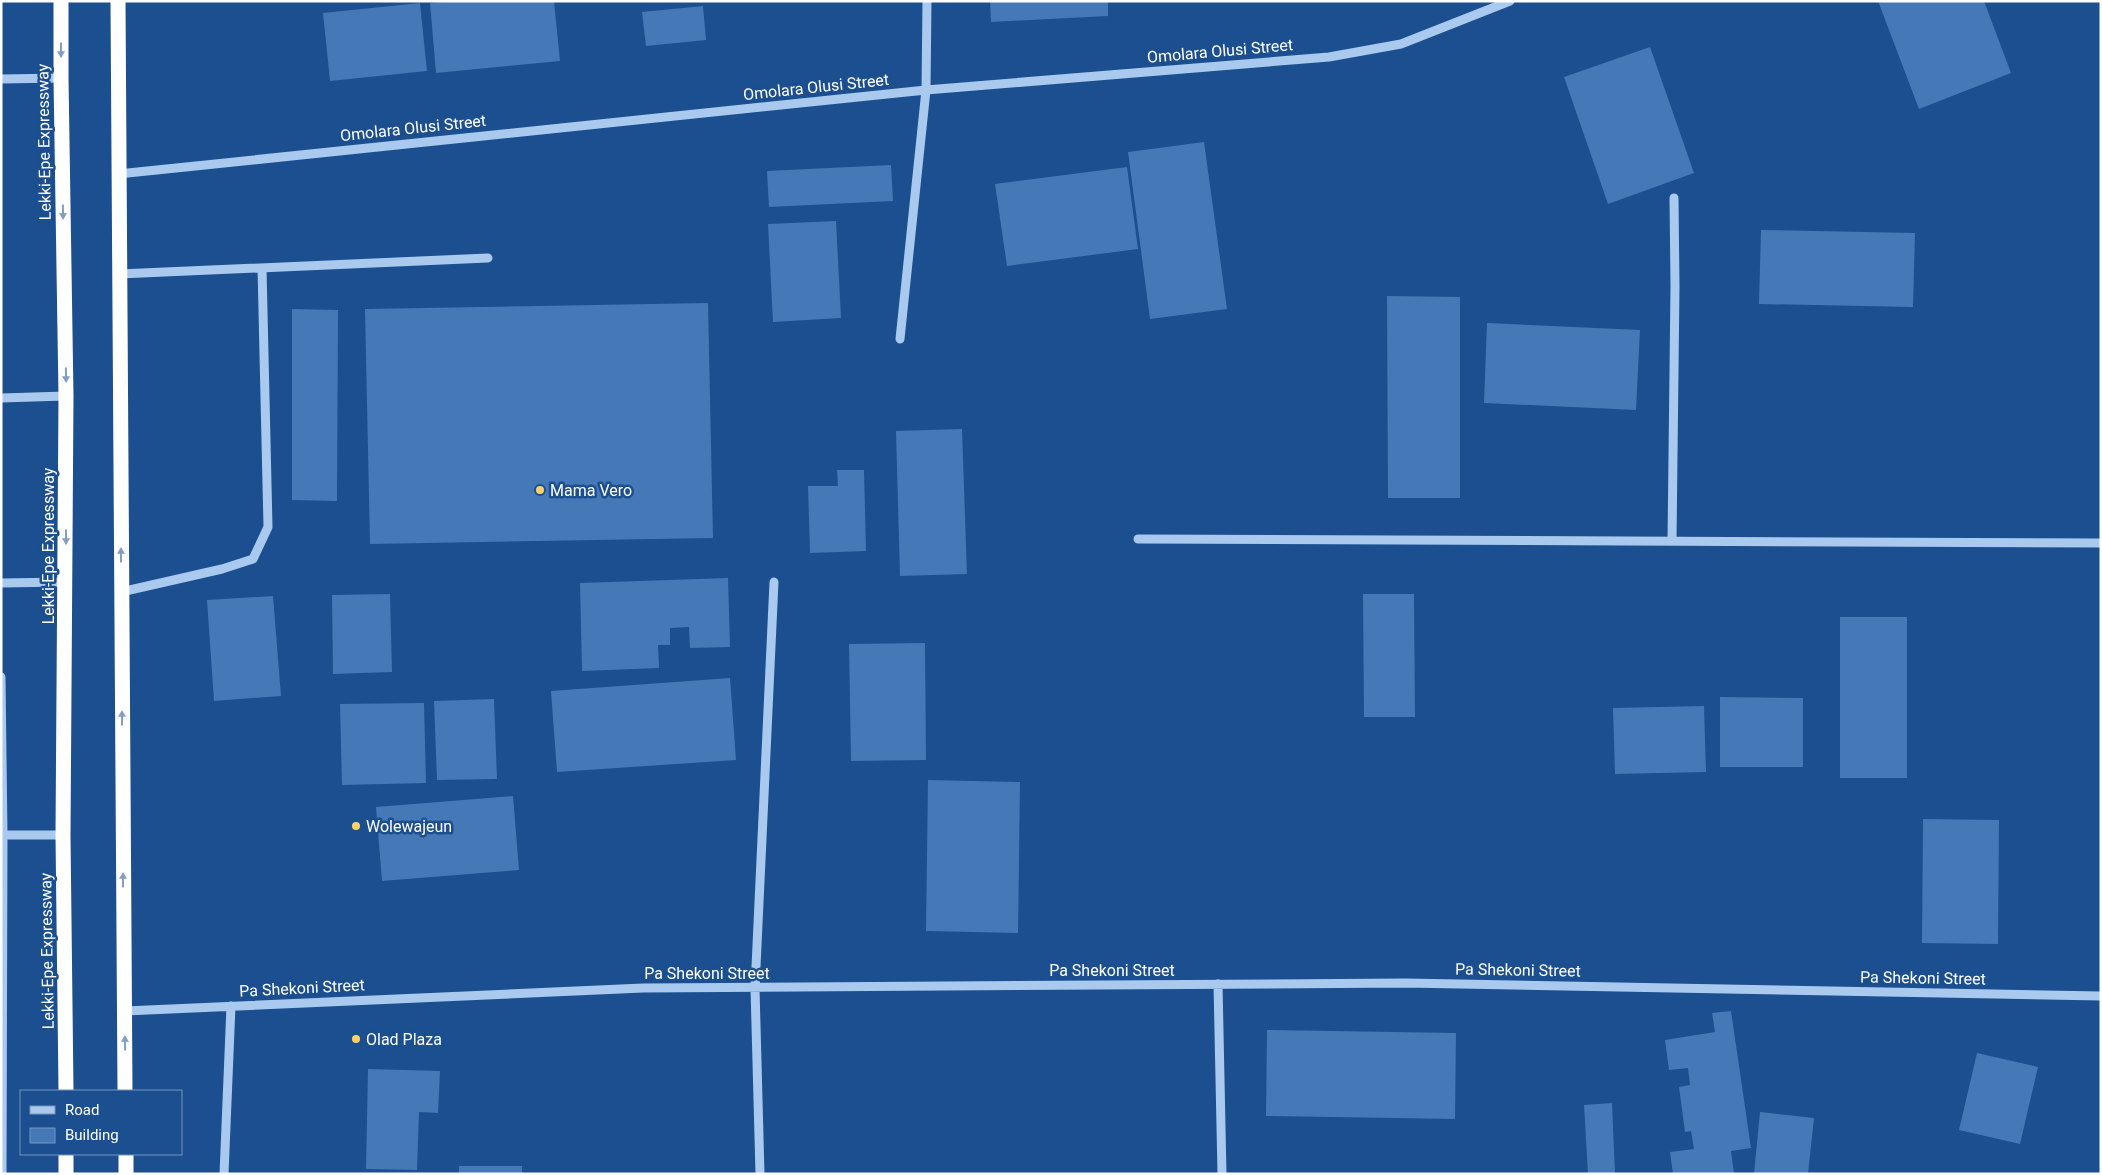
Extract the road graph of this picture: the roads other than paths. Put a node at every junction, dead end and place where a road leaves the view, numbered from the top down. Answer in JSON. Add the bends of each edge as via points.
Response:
{"nodes":[{"id":1,"x":61,"y":1,"type":"edge"},
{"id":2,"x":118,"y":1,"type":"edge"},
{"id":3,"x":927,"y":1,"type":"edge"},
{"id":4,"x":1510,"y":1,"type":"edge"},
{"id":5,"x":61,"y":78,"type":"junction"},
{"id":6,"x":1,"y":79,"type":"edge"},
{"id":7,"x":926,"y":90,"type":"junction"},
{"id":8,"x":118,"y":174,"type":"junction"},
{"id":9,"x":1674,"y":198,"type":"dead end"},
{"id":10,"x":488,"y":258,"type":"dead end"},
{"id":11,"x":262,"y":268,"type":"junction"},
{"id":12,"x":119,"y":274,"type":"junction"},
{"id":13,"x":900,"y":339,"type":"dead end"},
{"id":14,"x":66,"y":396,"type":"junction"},
{"id":15,"x":1,"y":398,"type":"edge"},
{"id":16,"x":1138,"y":538,"type":"dead end"},
{"id":17,"x":1672,"y":541,"type":"junction"},
{"id":18,"x":2101,"y":543,"type":"edge"},
{"id":19,"x":66,"y":582,"type":"junction"},
{"id":20,"x":774,"y":582,"type":"dead end"},
{"id":21,"x":1,"y":583,"type":"edge"},
{"id":22,"x":121,"y":592,"type":"junction"},
{"id":23,"x":1,"y":676,"type":"edge"},
{"id":24,"x":3,"y":835,"type":"junction"},
{"id":25,"x":63,"y":835,"type":"junction"},
{"id":26,"x":1218,"y":984,"type":"junction"},
{"id":27,"x":755,"y":988,"type":"junction"},
{"id":28,"x":2101,"y":996,"type":"edge"},
{"id":29,"x":231,"y":1006,"type":"junction"},
{"id":30,"x":125,"y":1011,"type":"junction"},
{"id":31,"x":66,"y":1090,"type":"edge"},
{"id":32,"x":126,"y":1090,"type":"edge"},
{"id":33,"x":66,"y":1155,"type":"edge"},
{"id":34,"x":126,"y":1155,"type":"edge"},
{"id":35,"x":2,"y":1174,"type":"edge"},
{"id":36,"x":66,"y":1174,"type":"edge"},
{"id":37,"x":126,"y":1174,"type":"edge"},
{"id":38,"x":224,"y":1174,"type":"edge"},
{"id":39,"x":760,"y":1174,"type":"edge"},
{"id":40,"x":1222,"y":1174,"type":"edge"}],
"edges":[{"from":1,"to":5,"type":"highway","name":"Lekki-Epe Expressway","one_way":true},
{"from":2,"to":8,"type":"highway"},
{"from":3,"to":7,"type":"street"},
{"from":4,"to":7,"type":"street","name":"Omolara Olusi Street","via":[[1401,44],[1329,57]]},
{"from":5,"to":6,"type":"street"},
{"from":5,"to":14,"type":"highway","name":"Lekki-Epe Expressway","one_way":true},
{"from":7,"to":8,"type":"street","name":"Omolara Olusi Street"},
{"from":7,"to":13,"type":"street"},
{"from":8,"to":12,"type":"highway"},
{"from":9,"to":17,"type":"street","via":[[1676,286]]},
{"from":10,"to":11,"type":"street"},
{"from":11,"to":12,"type":"street"},
{"from":11,"to":22,"type":"street","via":[[268,527],[253,558],[222,570]]},
{"from":22,"to":12,"type":"highway","one_way":true},
{"from":14,"to":15,"type":"street"},
{"from":14,"to":19,"type":"highway","name":"Lekki-Epe Expressway","one_way":true},
{"from":16,"to":17,"type":"street"},
{"from":17,"to":18,"type":"street"},
{"from":19,"to":21,"type":"street"},
{"from":19,"to":25,"type":"highway","name":"Lekki-Epe Expressway"},
{"from":20,"to":27,"type":"street"},
{"from":30,"to":22,"type":"highway","one_way":true},
{"from":23,"to":24,"type":"street"},
{"from":24,"to":25,"type":"street"},
{"from":24,"to":35,"type":"street"},
{"from":25,"to":31,"type":"highway","name":"Lekki-Epe Expressway"},
{"from":26,"to":27,"type":"street","name":"Pa Shekoni Street"},
{"from":26,"to":28,"type":"street","name":"Pa Shekoni Street","via":[[1406,982]]},
{"from":26,"to":40,"type":"street"},
{"from":27,"to":29,"type":"street","name":"Pa Shekoni Street","via":[[643,988]]},
{"from":27,"to":39,"type":"street"},
{"from":29,"to":30,"type":"street","name":"Pa Shekoni Street"},
{"from":29,"to":38,"type":"street"},
{"from":32,"to":30,"type":"highway","one_way":true},
{"from":33,"to":36,"type":"highway"},
{"from":34,"to":37,"type":"highway"}]}
